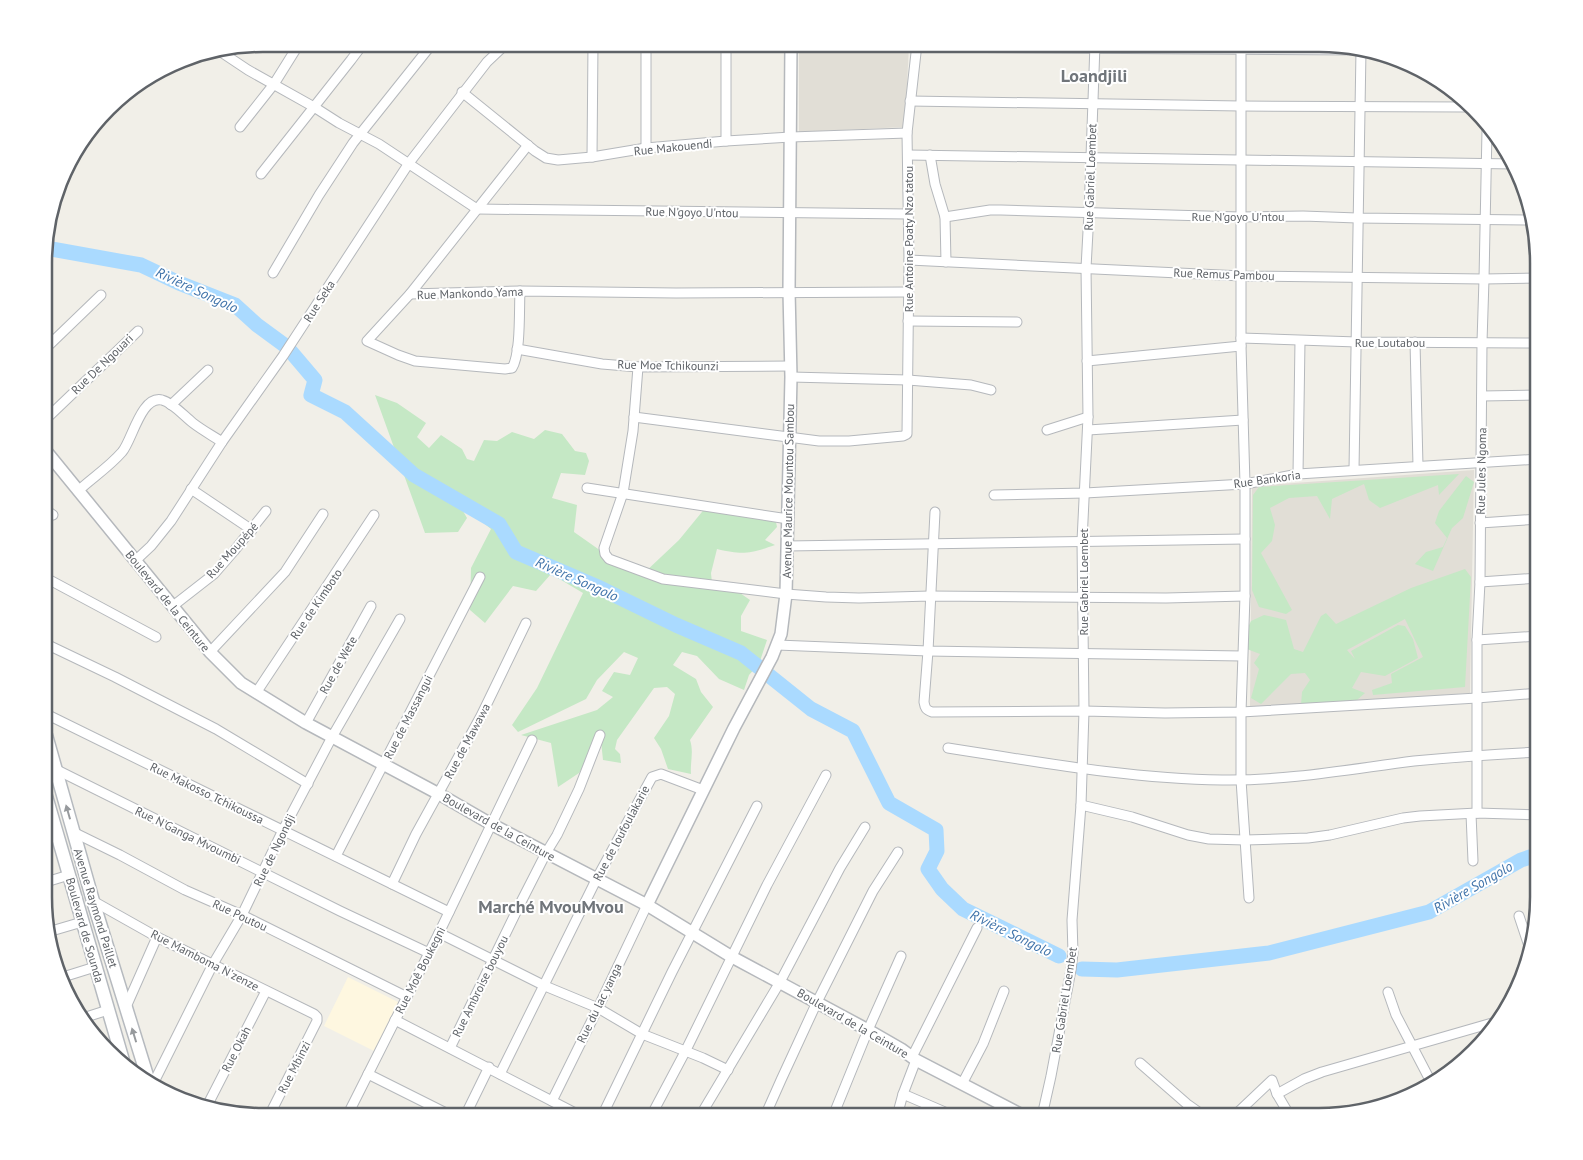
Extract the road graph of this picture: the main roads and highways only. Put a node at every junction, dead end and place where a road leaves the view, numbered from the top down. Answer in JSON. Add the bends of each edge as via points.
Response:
{"nodes":[{"id":1,"x":52,"y":757,"type":"edge"},
{"id":2,"x":52,"y":835,"type":"edge"},
{"id":3,"x":118,"y":1049,"type":"edge"},
{"id":4,"x":146,"y":1072,"type":"edge"}],
"edges":[{"from":4,"to":1,"type":"main road","name":"Avenue Raymond Paillet","one_way":true},
{"from":2,"to":3,"type":"main road","name":"Boulevard de Sounda","via":[[69,875]]}]}
